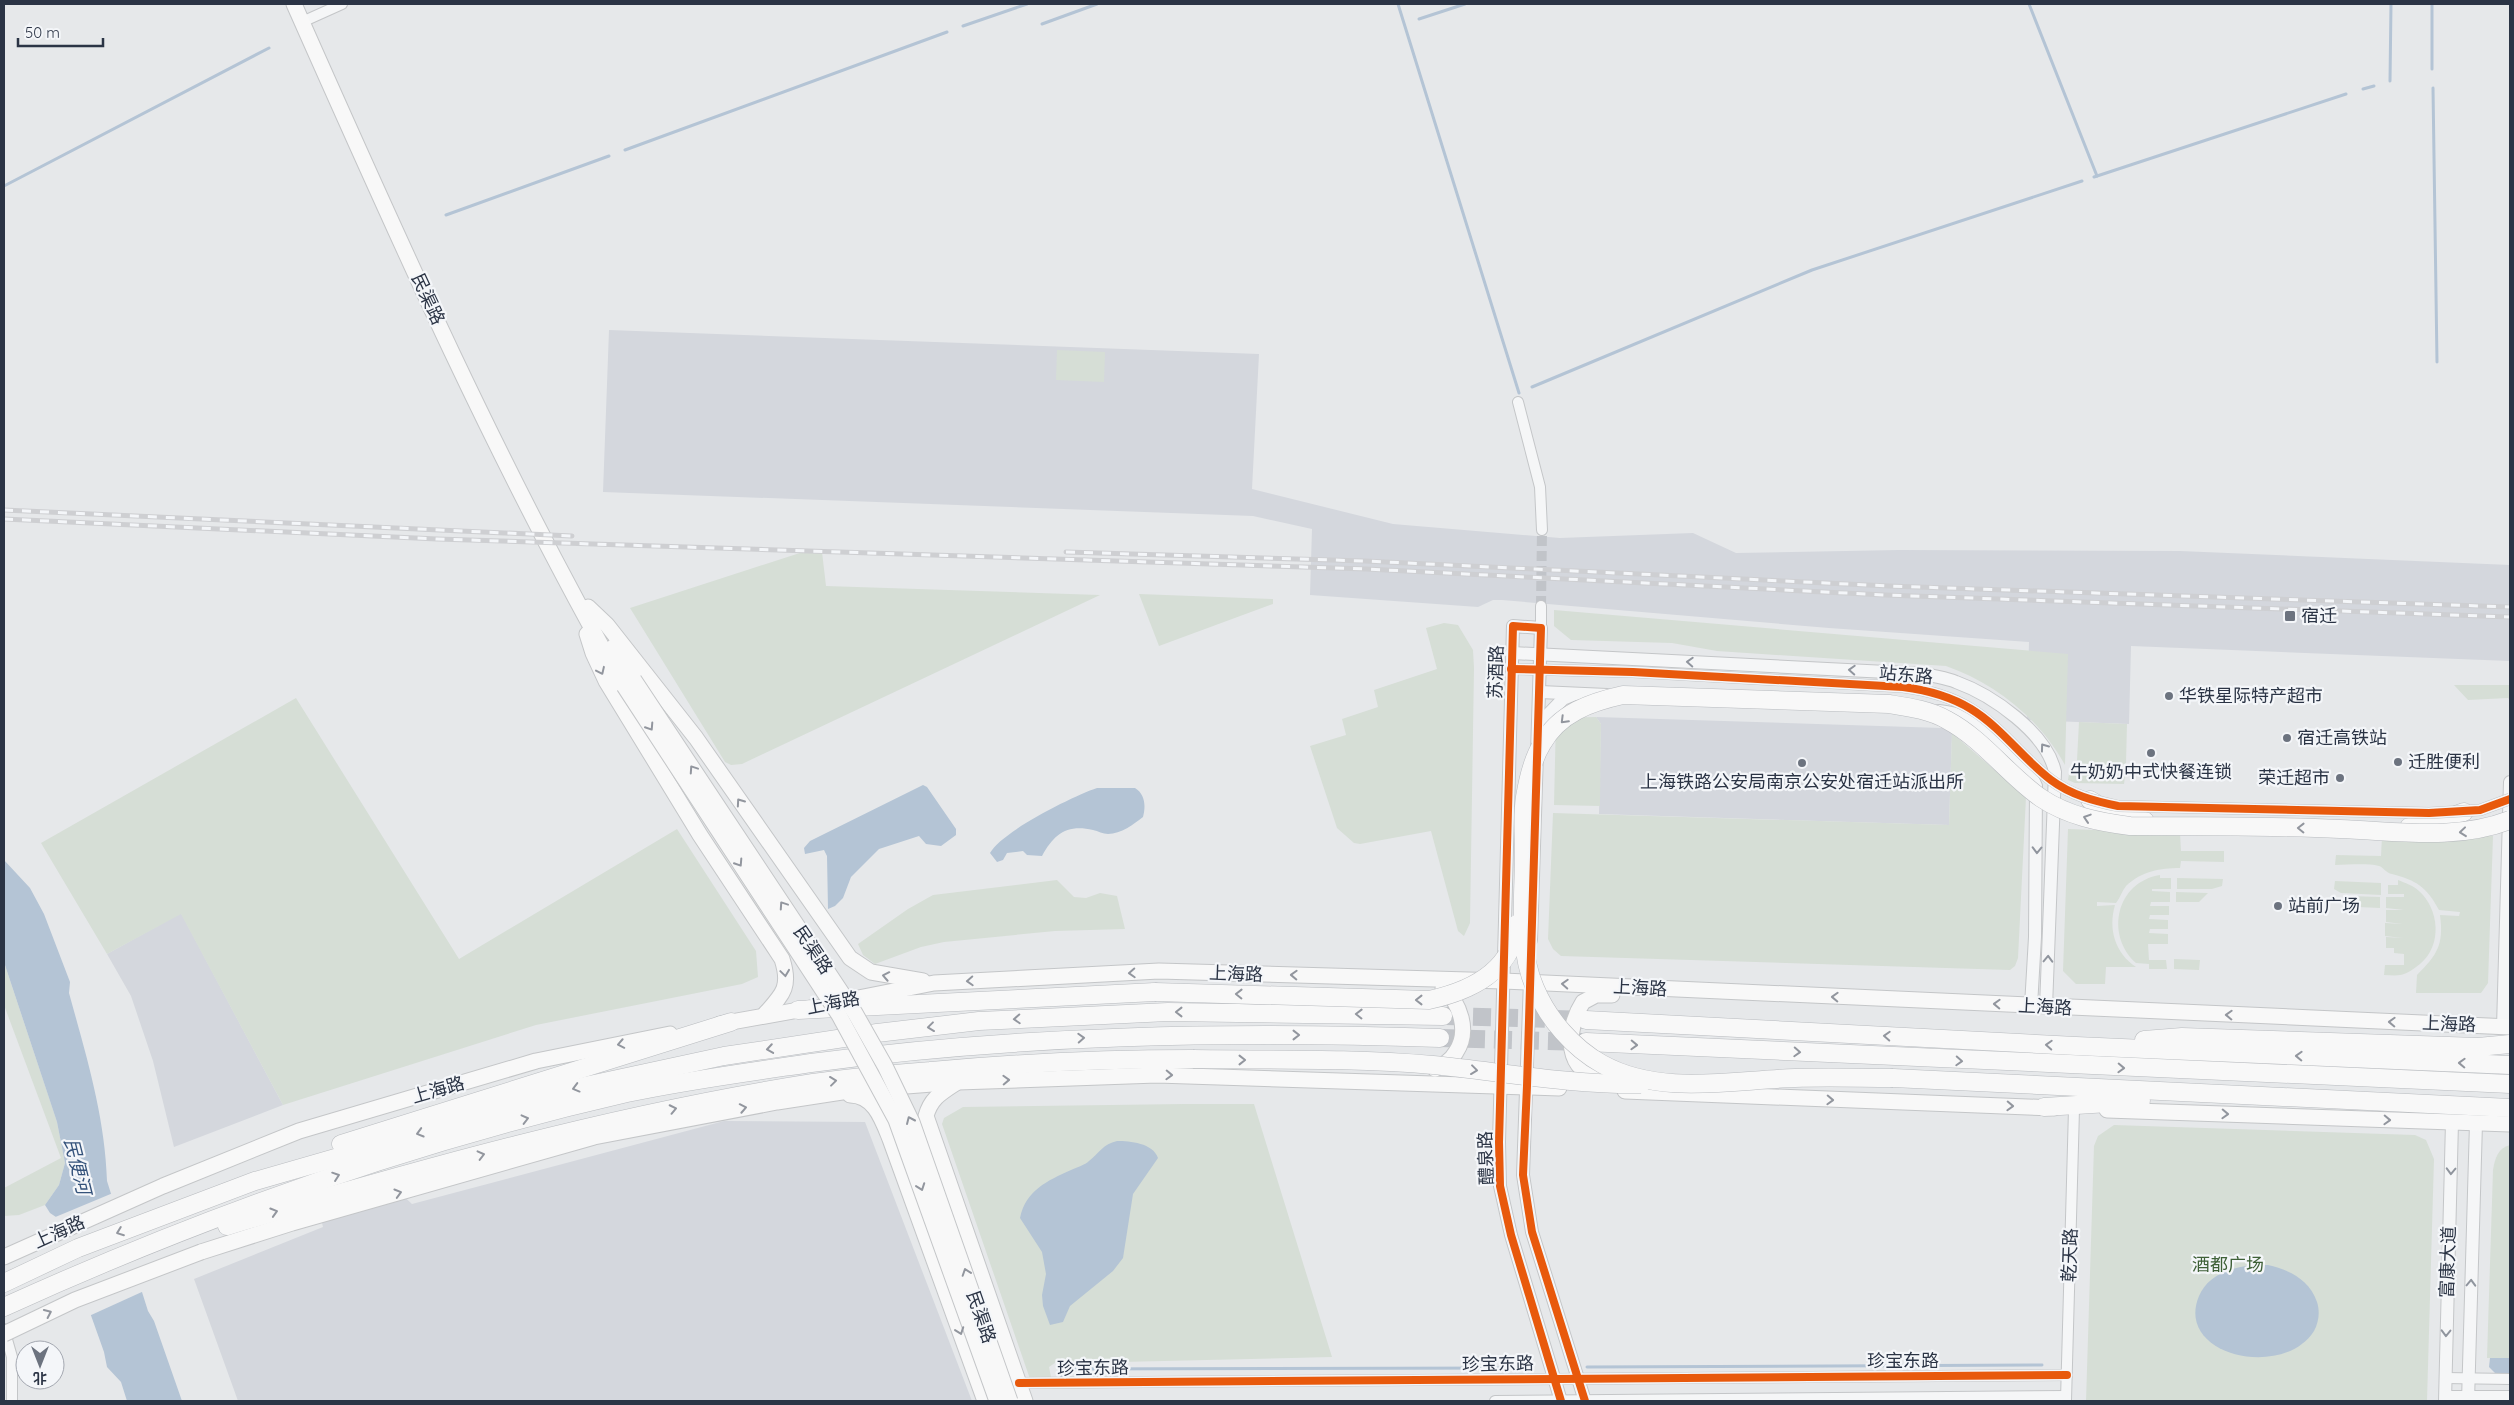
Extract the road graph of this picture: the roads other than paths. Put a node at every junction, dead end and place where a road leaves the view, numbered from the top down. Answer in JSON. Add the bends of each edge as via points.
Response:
{"nodes":[{"id":1,"x":294,"y":4,"type":"edge"},
{"id":2,"x":342,"y":4,"type":"edge"},
{"id":3,"x":302,"y":22,"type":"junction"},
{"id":4,"x":1518,"y":402,"type":"dead end"},
{"id":5,"x":1542,"y":530,"type":"tunnel mouth"},
{"id":6,"x":1541,"y":606,"type":"tunnel mouth"},
{"id":7,"x":584,"y":608,"type":"junction"},
{"id":8,"x":1541,"y":628,"type":"junction"},
{"id":9,"x":1512,"y":653,"type":"junction"},
{"id":10,"x":1541,"y":655,"type":"junction"},
{"id":11,"x":1511,"y":669,"type":"junction"},
{"id":12,"x":1540,"y":669,"type":"junction"},
{"id":13,"x":629,"y":683,"type":"junction"},
{"id":14,"x":1540,"y":692,"type":"junction"},
{"id":15,"x":1576,"y":694,"type":"junction"},
{"id":16,"x":1539,"y":724,"type":"junction"},
{"id":17,"x":2510,"y":782,"type":"edge"},
{"id":18,"x":2510,"y":799,"type":"edge"},
{"id":19,"x":2090,"y":800,"type":"junction"},
{"id":20,"x":2464,"y":812,"type":"junction"},
{"id":21,"x":2510,"y":820,"type":"edge"},
{"id":22,"x":2182,"y":826,"type":"junction"},
{"id":23,"x":2340,"y":828,"type":"junction"},
{"id":24,"x":1524,"y":837,"type":"junction"},
{"id":25,"x":1343,"y":977,"type":"junction"},
{"id":26,"x":1503,"y":981,"type":"junction"},
{"id":27,"x":1530,"y":982,"type":"junction"},
{"id":28,"x":934,"y":983,"type":"junction"},
{"id":29,"x":1736,"y":993,"type":"junction"},
{"id":30,"x":2031,"y":1006,"type":"junction"},
{"id":31,"x":2046,"y":1007,"type":"junction"},
{"id":32,"x":798,"y":1010,"type":"junction"},
{"id":33,"x":766,"y":1014,"type":"junction"},
{"id":34,"x":1443,"y":1016,"type":"tunnel mouth"},
{"id":35,"x":1586,"y":1020,"type":"tunnel mouth"},
{"id":36,"x":731,"y":1022,"type":"junction"},
{"id":37,"x":2507,"y":1027,"type":"edge"},
{"id":38,"x":1440,"y":1038,"type":"tunnel mouth"},
{"id":39,"x":1586,"y":1042,"type":"tunnel mouth"},
{"id":40,"x":2510,"y":1044,"type":"edge"},
{"id":41,"x":2076,"y":1046,"type":"junction"},
{"id":42,"x":2510,"y":1065,"type":"edge"},
{"id":43,"x":1346,"y":1080,"type":"junction"},
{"id":44,"x":958,"y":1082,"type":"junction"},
{"id":45,"x":1500,"y":1084,"type":"junction"},
{"id":46,"x":1685,"y":1084,"type":"junction"},
{"id":47,"x":2510,"y":1084,"type":"edge"},
{"id":48,"x":1527,"y":1086,"type":"junction"},
{"id":49,"x":826,"y":1094,"type":"junction"},
{"id":50,"x":1729,"y":1096,"type":"junction"},
{"id":51,"x":2268,"y":1096,"type":"junction"},
{"id":52,"x":2044,"y":1108,"type":"junction"},
{"id":53,"x":2510,"y":1108,"type":"edge"},
{"id":54,"x":2074,"y":1109,"type":"junction"},
{"id":55,"x":2452,"y":1122,"type":"junction"},
{"id":56,"x":2476,"y":1123,"type":"junction"},
{"id":57,"x":2510,"y":1124,"type":"edge"},
{"id":58,"x":255,"y":1181,"type":"junction"},
{"id":59,"x":192,"y":1231,"type":"junction"},
{"id":60,"x":4,"y":1258,"type":"edge"},
{"id":61,"x":4,"y":1283,"type":"edge"},
{"id":62,"x":4,"y":1307,"type":"edge"},
{"id":63,"x":4,"y":1328,"type":"edge"},
{"id":64,"x":4,"y":1334,"type":"edge"},
{"id":65,"x":2067,"y":1375,"type":"junction"},
{"id":66,"x":1555,"y":1378,"type":"junction"},
{"id":67,"x":1576,"y":1378,"type":"junction"},
{"id":68,"x":2445,"y":1378,"type":"junction"},
{"id":69,"x":2469,"y":1379,"type":"junction"},
{"id":70,"x":2510,"y":1379,"type":"edge"},
{"id":71,"x":1019,"y":1383,"type":"junction"},
{"id":72,"x":2510,"y":1396,"type":"edge"},
{"id":73,"x":2066,"y":1398,"type":"edge"},
{"id":74,"x":2445,"y":1398,"type":"edge"},
{"id":75,"x":2468,"y":1399,"type":"edge"},
{"id":76,"x":1561,"y":1400,"type":"edge"},
{"id":77,"x":12,"y":1401,"type":"edge"},
{"id":78,"x":985,"y":1401,"type":"edge"},
{"id":79,"x":997,"y":1401,"type":"edge"},
{"id":80,"x":1010,"y":1401,"type":"edge"},
{"id":81,"x":1025,"y":1401,"type":"edge"},
{"id":82,"x":1495,"y":1401,"type":"edge"},
{"id":83,"x":1585,"y":1401,"type":"edge"}],
"edges":[{"from":1,"to":3,"type":"main road","name":"民渠路"},
{"from":2,"to":3,"type":"street"},
{"from":3,"to":7,"type":"main road","name":"民渠路","via":[[431,307],[513,478]]},
{"from":4,"to":5,"type":"street","via":[[1540,487]]},
{"from":6,"to":8,"type":"street"},
{"from":7,"to":13,"type":"main road","name":"民渠路"},
{"from":28,"to":7,"type":"main road","one_way":true,"via":[[870,972],[850,958],[696,738],[607,625]]},
{"from":7,"to":33,"type":"main road","one_way":true,"via":[[593,653],[606,681],[700,835],[782,959],[788,976],[783,994]]},
{"from":8,"to":9,"type":"street","name":"苏酒路","via":[[1513,626]]},
{"from":8,"to":10,"type":"street"},
{"from":9,"to":10,"type":"street","name":"站东路"},
{"from":9,"to":11,"type":"street","name":"苏酒路"},
{"from":10,"to":12,"type":"street"},
{"from":31,"to":10,"type":"street","name":"站东路","one_way":true,"via":[[2055,772],[2037,737],[1983,694],[1926,674]]},
{"from":11,"to":12,"type":"street"},
{"from":11,"to":26,"type":"street","name":"苏酒路"},
{"from":12,"to":14,"type":"street"},
{"from":12,"to":19,"type":"street","bridge":true,"via":[[1925,690],[1971,709],[2002,732],[2053,781]]},
{"from":13,"to":79,"type":"main road","name":"民渠路","one_way":true,"bridge":true,"via":[[839,1015],[884,1095],[896,1120]]},
{"from":80,"to":13,"type":"main road","name":"民渠路","one_way":true,"bridge":true,"via":[[915,1132],[885,1066],[855,1013]]},
{"from":14,"to":15,"type":"street","name":"站东路"},
{"from":14,"to":16,"type":"street"},
{"from":15,"to":16,"type":"street","via":[[1563,699]]},
{"from":15,"to":30,"type":"street","name":"站东路","one_way":true,"via":[[1931,710],[1965,717],[1986,731],[2023,765],[2036,786]]},
{"from":16,"to":27,"type":"street"},
{"from":17,"to":37,"type":"street"},
{"from":18,"to":20,"type":"street","bridge":true},
{"from":19,"to":20,"type":"street","bridge":true,"via":[[2118,806]]},
{"from":19,"to":22,"type":"highway","bridge":true,"via":[[2132,820]]},
{"from":20,"to":23,"type":"highway","bridge":true,"via":[[2425,826]]},
{"from":21,"to":23,"type":"highway","one_way":true,"bridge":true,"via":[[2488,829],[2446,834]]},
{"from":23,"to":22,"type":"highway","one_way":true,"bridge":true},
{"from":22,"to":24,"type":"highway","one_way":true,"bridge":true,"via":[[2130,826],[2100,822],[2062,810],[2040,797],[1947,720],[1914,708],[1889,704],[1623,695],[1592,702],[1568,714],[1542,742],[1532,763],[1525,799]]},
{"from":24,"to":32,"type":"highway","one_way":true,"bridge":true,"via":[[1513,946],[1495,970],[1470,988],[1435,999],[1412,1001],[1155,992]]},
{"from":24,"to":46,"type":"highway","bridge":true,"via":[[1524,945],[1535,988],[1552,1018],[1578,1047],[1613,1069],[1644,1079]]},
{"from":25,"to":26,"type":"main road","name":"上海路"},
{"from":25,"to":28,"type":"main road","name":"上海路","one_way":true,"via":[[1159,971]]},
{"from":25,"to":43,"type":"main road","via":[[1441,986],[1454,998],[1462,1020],[1461,1042],[1456,1052],[1448,1062],[1434,1070]]},
{"from":26,"to":27,"type":"main road","name":"上海路"},
{"from":26,"to":45,"type":"street","name":"苏酒路"},
{"from":29,"to":27,"type":"main road","name":"上海路","one_way":true},
{"from":27,"to":48,"type":"street"},
{"from":28,"to":32,"type":"main road","name":"上海路"},
{"from":30,"to":29,"type":"main road","name":"上海路","one_way":true},
{"from":29,"to":50,"type":"main road","via":[[1596,995],[1583,1002],[1571,1030],[1570,1046],[1586,1074]]},
{"from":30,"to":31,"type":"main road","name":"上海路"},
{"from":37,"to":31,"type":"main road","name":"上海路","one_way":true},
{"from":32,"to":33,"type":"main road","name":"上海路"},
{"from":33,"to":36,"type":"main road","name":"上海路"},
{"from":34,"to":58,"type":"highway","name":"上海路","one_way":true,"via":[[1168,1012],[979,1021],[877,1033],[640,1072],[542,1097]]},
{"from":41,"to":35,"type":"highway","name":"上海路","one_way":true},
{"from":36,"to":58,"type":"highway","via":[[315,1152]]},
{"from":36,"to":60,"type":"main road","name":"上海路","one_way":true,"via":[[536,1061],[299,1131],[163,1186]]},
{"from":59,"to":38,"type":"highway","one_way":true,"via":[[452,1138],[629,1093],[735,1074],[898,1052],[1117,1036]]},
{"from":39,"to":47,"type":"highway","one_way":true},
{"from":40,"to":41,"type":"highway","via":[[2478,1047],[2182,1037]]},
{"from":42,"to":41,"type":"highway","name":"上海路","one_way":true},
{"from":44,"to":43,"type":"main road","one_way":true,"via":[[1157,1074]]},
{"from":43,"to":45,"type":"main road"},
{"from":44,"to":49,"type":"main road"},
{"from":44,"to":71,"type":"main road","via":[[936,1096],[929,1104],[926,1116]]},
{"from":45,"to":48,"type":"main road"},
{"from":45,"to":66,"type":"street","name":"醴泉路","via":[[1500,1186],[1511,1236]]},
{"from":46,"to":51,"type":"highway","bridge":true,"via":[[1796,1078],[1893,1078]]},
{"from":59,"to":46,"type":"highway","one_way":true,"bridge":true,"via":[[630,1118],[813,1083],[1009,1064],[1193,1059],[1338,1060],[1430,1065],[1609,1085]]},
{"from":48,"to":50,"type":"main road"},
{"from":48,"to":67,"type":"street","name":"醴泉路","via":[[1523,1175],[1532,1232]]},
{"from":64,"to":49,"type":"main road","one_way":true,"bridge":true,"via":[[75,1300],[201,1252],[292,1223],[594,1137]]},
{"from":49,"to":78,"type":"main road","one_way":true,"via":[[863,1096],[872,1103],[880,1117]]},
{"from":50,"to":52,"type":"main road","one_way":true},
{"from":51,"to":52,"type":"highway","via":[[2213,1103],[2126,1100]]},
{"from":51,"to":53,"type":"highway"},
{"from":52,"to":54,"type":"main road"},
{"from":54,"to":55,"type":"main road","one_way":true},
{"from":54,"to":65,"type":"street","name":"乾天路"},
{"from":55,"to":56,"type":"main road"},
{"from":55,"to":68,"type":"street","name":"富康大道","one_way":true},
{"from":56,"to":57,"type":"main road"},
{"from":69,"to":56,"type":"street","name":"富康大道","one_way":true},
{"from":58,"to":61,"type":"highway","name":"上海路","one_way":true,"via":[[78,1248]]},
{"from":59,"to":62,"type":"highway","via":[[112,1260]]},
{"from":63,"to":77,"type":"street","via":[[12,1358]]},
{"from":65,"to":67,"type":"street","name":"珍宝东路"},
{"from":65,"to":73,"type":"street","name":"乾天路"},
{"from":66,"to":67,"type":"street","name":"珍宝东路"},
{"from":66,"to":71,"type":"street","name":"珍宝东路"},
{"from":66,"to":76,"type":"street","name":"醴泉路"},
{"from":67,"to":83,"type":"street","name":"醴泉路"},
{"from":68,"to":69,"type":"street"},
{"from":68,"to":74,"type":"street","name":"富康大道"},
{"from":69,"to":70,"type":"street"},
{"from":69,"to":75,"type":"street","name":"富康大道"},
{"from":71,"to":81,"type":"main road"},
{"from":72,"to":75,"type":"street"},
{"from":73,"to":83,"type":"street","name":"珍宝东路"},
{"from":74,"to":75,"type":"street"},
{"from":76,"to":82,"type":"street","name":"珍宝东路"},
{"from":76,"to":83,"type":"street","name":"珍宝东路"}]}
